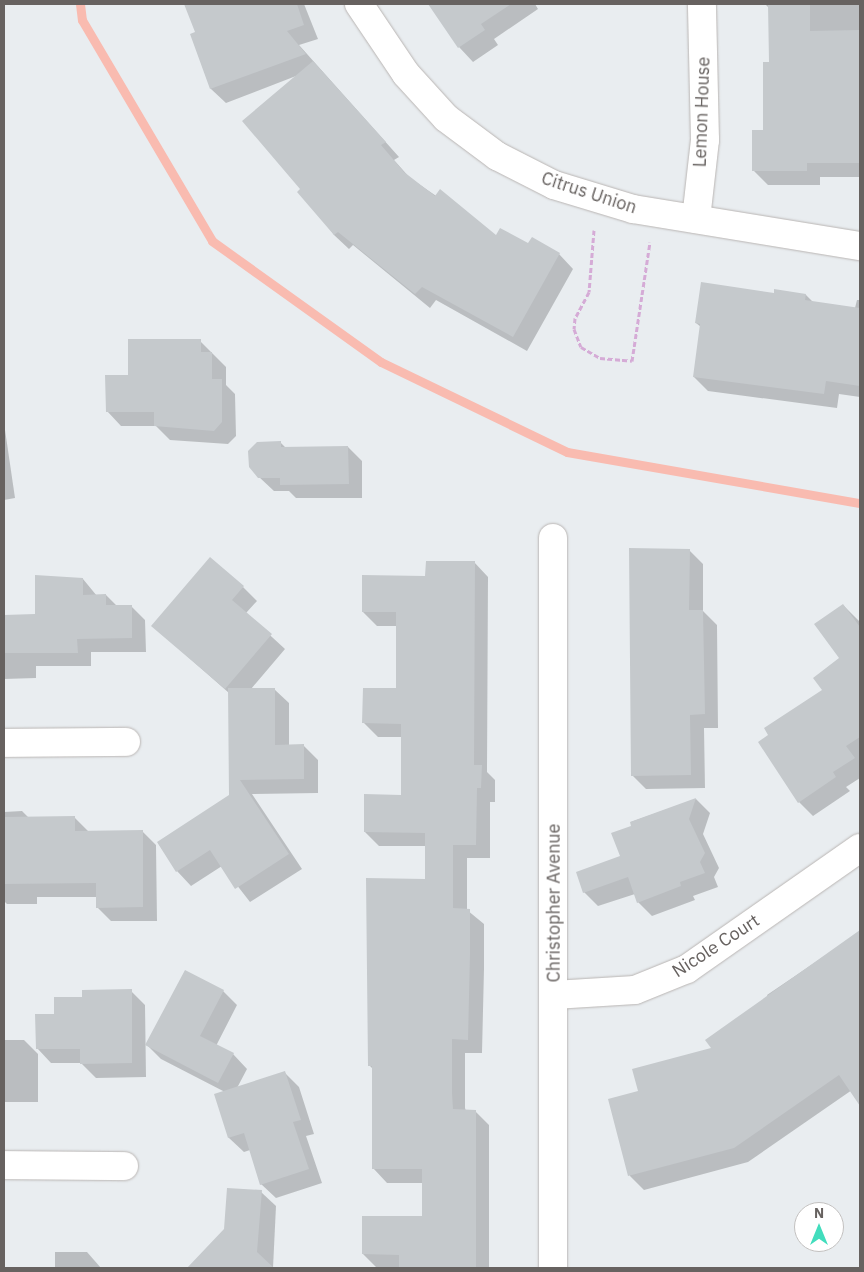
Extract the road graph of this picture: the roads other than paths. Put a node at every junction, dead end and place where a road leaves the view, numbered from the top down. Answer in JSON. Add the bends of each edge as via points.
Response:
{"nodes":[{"id":1,"x":359,"y":4,"type":"edge"},
{"id":2,"x":702,"y":4,"type":"edge"},
{"id":3,"x":696,"y":219,"type":"junction"},
{"id":4,"x":860,"y":246,"type":"edge"},
{"id":5,"x":553,"y":538,"type":"dead end"},
{"id":6,"x":4,"y":742,"type":"edge"},
{"id":7,"x":126,"y":742,"type":"dead end"},
{"id":8,"x":860,"y":848,"type":"edge"},
{"id":9,"x":554,"y":995,"type":"junction"},
{"id":10,"x":4,"y":1165,"type":"edge"},
{"id":11,"x":124,"y":1166,"type":"dead end"},
{"id":12,"x":553,"y":1268,"type":"edge"}],
"edges":[{"from":1,"to":3,"type":"street","name":"Citrus Union","via":[[406,74],[446,118],[497,156],[554,185],[634,209]]},
{"from":2,"to":3,"type":"street","name":"Lemon House","via":[[705,140]]},
{"from":3,"to":4,"type":"street","name":"Citrus Union"},
{"from":5,"to":9,"type":"street","name":"Christopher Avenue"},
{"from":6,"to":7,"type":"street"},
{"from":8,"to":9,"type":"street","name":"Nicole Court","via":[[687,969],[635,990]]},
{"from":9,"to":12,"type":"street","name":"Christopher Avenue"},
{"from":10,"to":11,"type":"street"}]}
